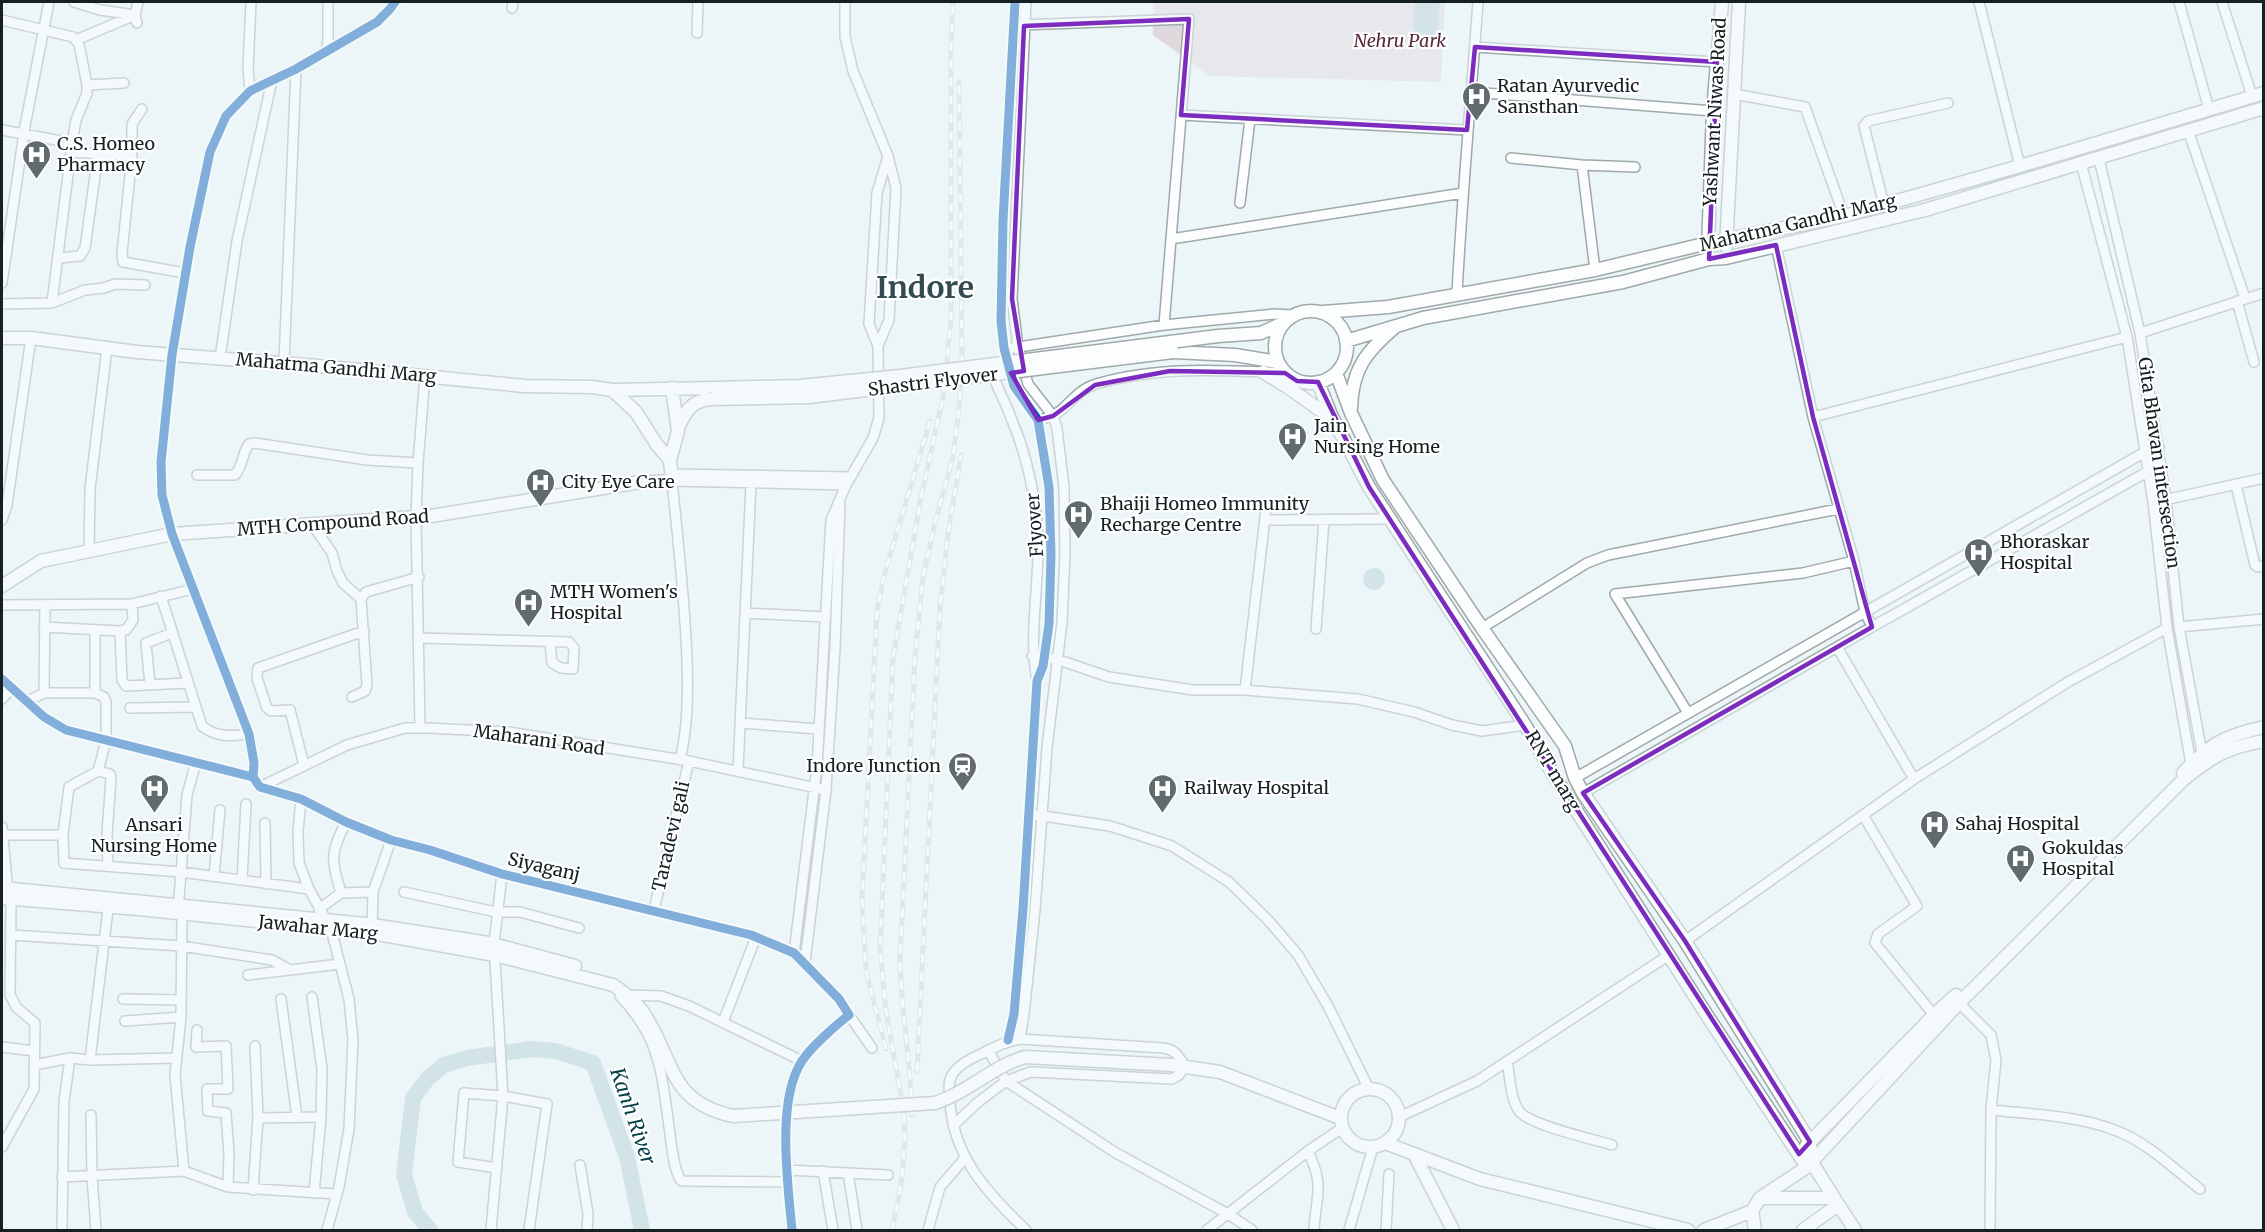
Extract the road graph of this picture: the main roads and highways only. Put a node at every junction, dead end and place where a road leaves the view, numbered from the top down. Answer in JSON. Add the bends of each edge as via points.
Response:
{"nodes":[{"id":1,"x":1722,"y":2,"type":"edge"},
{"id":2,"x":1739,"y":2,"type":"edge"},
{"id":3,"x":2258,"y":95,"type":"edge"},
{"id":4,"x":2264,"y":108,"type":"edge"},
{"id":5,"x":1725,"y":240,"type":"junction"},
{"id":6,"x":1708,"y":243,"type":"junction"},
{"id":7,"x":1726,"y":258,"type":"junction"},
{"id":8,"x":1709,"y":259,"type":"junction"},
{"id":9,"x":1323,"y":312,"type":"junction"},
{"id":10,"x":1281,"y":324,"type":"junction"},
{"id":11,"x":1398,"y":325,"type":"junction"},
{"id":12,"x":2,"y":338,"type":"edge"},
{"id":13,"x":1346,"y":341,"type":"junction"},
{"id":14,"x":1277,"y":362,"type":"junction"},
{"id":15,"x":1263,"y":372,"type":"road end"},
{"id":16,"x":1336,"y":373,"type":"junction"},
{"id":17,"x":1318,"y":382,"type":"junction"},
{"id":18,"x":672,"y":388,"type":"junction"},
{"id":19,"x":612,"y":390,"type":"junction"},
{"id":20,"x":713,"y":394,"type":"junction"},
{"id":21,"x":1351,"y":413,"type":"junction"},
{"id":22,"x":1335,"y":421,"type":"junction"},
{"id":23,"x":678,"y":431,"type":"junction"},
{"id":24,"x":670,"y":460,"type":"junction"},
{"id":25,"x":2,"y":586,"type":"edge"},
{"id":26,"x":2264,"y":727,"type":"edge"},
{"id":27,"x":2264,"y":741,"type":"edge"},
{"id":28,"x":2193,"y":767,"type":"junction"},
{"id":29,"x":6,"y":894,"type":"edge"},
{"id":30,"x":1341,"y":1123,"type":"junction"},
{"id":31,"x":1810,"y":1142,"type":"junction"},
{"id":32,"x":1385,"y":1143,"type":"junction"},
{"id":33,"x":1414,"y":1154,"type":"junction"},
{"id":34,"x":1799,"y":1154,"type":"junction"},
{"id":35,"x":1809,"y":1164,"type":"junction"},
{"id":36,"x":1760,"y":1198,"type":"junction"},
{"id":37,"x":1836,"y":1201,"type":"junction"},
{"id":38,"x":1752,"y":1211,"type":"junction"},
{"id":39,"x":1453,"y":1230,"type":"edge"},
{"id":40,"x":1688,"y":1230,"type":"edge"},
{"id":41,"x":1704,"y":1230,"type":"edge"},
{"id":42,"x":1755,"y":1230,"type":"edge"},
{"id":43,"x":1803,"y":1230,"type":"edge"},
{"id":44,"x":1854,"y":1230,"type":"edge"}],
"edges":[{"from":1,"to":6,"type":"main road","name":"Yashwant Niwas Road"},
{"from":2,"to":5,"type":"main road","name":"Yashwant Niwas Road"},
{"from":3,"to":5,"type":"main road","name":"Mahatma Gandhi Marg","via":[[1844,216]]},
{"from":4,"to":7,"type":"main road","name":"Mahatma Gandhi Marg","via":[[2188,130],[2100,165]]},
{"from":5,"to":6,"type":"main road","name":"Mahatma Gandhi Marg"},
{"from":5,"to":7,"type":"main road","name":"Yashwant Niwas Road"},
{"from":6,"to":8,"type":"main road","name":"Yashwant Niwas Road"},
{"from":6,"to":9,"type":"main road","name":"Mahatma Gandhi Marg","via":[[1595,270],[1388,307]]},
{"from":7,"to":8,"type":"main road","name":"Mahatma Gandhi Marg"},
{"from":8,"to":11,"type":"main road","name":"Mahatma Gandhi Marg","via":[[1623,282],[1454,311]]},
{"from":9,"to":10,"type":"main road","via":[[1305,310]]},
{"from":9,"to":13,"type":"main road","via":[[1336,320]]},
{"from":10,"to":14,"type":"main road","via":[[1274,342]]},
{"from":10,"to":20,"type":"main road","name":"Shastri Flyover","bridge":true,"via":[[1261,333]]},
{"from":11,"to":13,"type":"main road","name":"Mahatma Gandhi Marg"},
{"from":11,"to":21,"type":"main road","via":[[1360,364],[1353,385]]},
{"from":12,"to":19,"type":"main road","name":"Mahatma Gandhi Marg","via":[[525,386]]},
{"from":13,"to":16,"type":"main road","via":[[1344,363]]},
{"from":14,"to":17,"type":"main road","via":[[1297,381]]},
{"from":14,"to":20,"type":"main road","name":"Shastri Flyover","bridge":true,"via":[[1173,352],[809,397]]},
{"from":15,"to":22,"type":"main road"},
{"from":16,"to":17,"type":"main road"},
{"from":16,"to":21,"type":"main road","name":"RNT marg"},
{"from":17,"to":22,"type":"main road","name":"RNT marg"},
{"from":18,"to":19,"type":"main road","name":"Mahatma Gandhi Marg"},
{"from":18,"to":20,"type":"main road","name":"Shastri Flyover"},
{"from":18,"to":23,"type":"main road"},
{"from":19,"to":24,"type":"main road","via":[[636,412]]},
{"from":20,"to":23,"type":"main road","name":"Shastri Flyover","via":[[693,404],[684,414]]},
{"from":21,"to":31,"type":"main road","name":"RNT marg","via":[[1383,480],[1565,746],[1587,790]]},
{"from":22,"to":34,"type":"main road","name":"RNT marg","via":[[1369,487]]},
{"from":23,"to":24,"type":"main road"},
{"from":24,"to":25,"type":"main road","name":"MTH Compound Road","via":[[672,477],[416,517],[172,534],[42,561]]},
{"from":26,"to":28,"type":"main road","via":[[2222,739],[2202,753]]},
{"from":27,"to":28,"type":"main road","via":[[2234,748]]},
{"from":28,"to":31,"type":"main road","via":[[1934,1015]]},
{"from":28,"to":35,"type":"main road","via":[[1959,1003]]},
{"from":29,"to":30,"type":"main road","name":"Jawahar Marg","bridge":true,"via":[[325,919],[558,960],[610,979],[610,985],[626,994],[646,1016],[688,1096],[716,1112],[733,1116],[935,1103],[954,1097],[994,1070],[1025,1057],[1172,1065],[1220,1072]]},
{"from":30,"to":32,"type":"main road","via":[[1354,1143],[1373,1148]]},
{"from":30,"to":32,"type":"main road","via":[[1349,1098],[1369,1089],[1387,1094],[1400,1117],[1396,1132]]},
{"from":31,"to":34,"type":"main road"},
{"from":31,"to":35,"type":"main road"},
{"from":32,"to":33,"type":"main road"},
{"from":33,"to":39,"type":"main road"},
{"from":33,"to":40,"type":"main road","via":[[1480,1179]]},
{"from":34,"to":35,"type":"main road","name":"RNT marg"},
{"from":35,"to":36,"type":"main road"},
{"from":35,"to":37,"type":"main road","name":"RNT marg"},
{"from":36,"to":37,"type":"main road"},
{"from":36,"to":38,"type":"main road"},
{"from":37,"to":43,"type":"main road"},
{"from":37,"to":44,"type":"main road","name":"RNT marg"},
{"from":38,"to":41,"type":"main road"},
{"from":38,"to":42,"type":"main road"}]}
